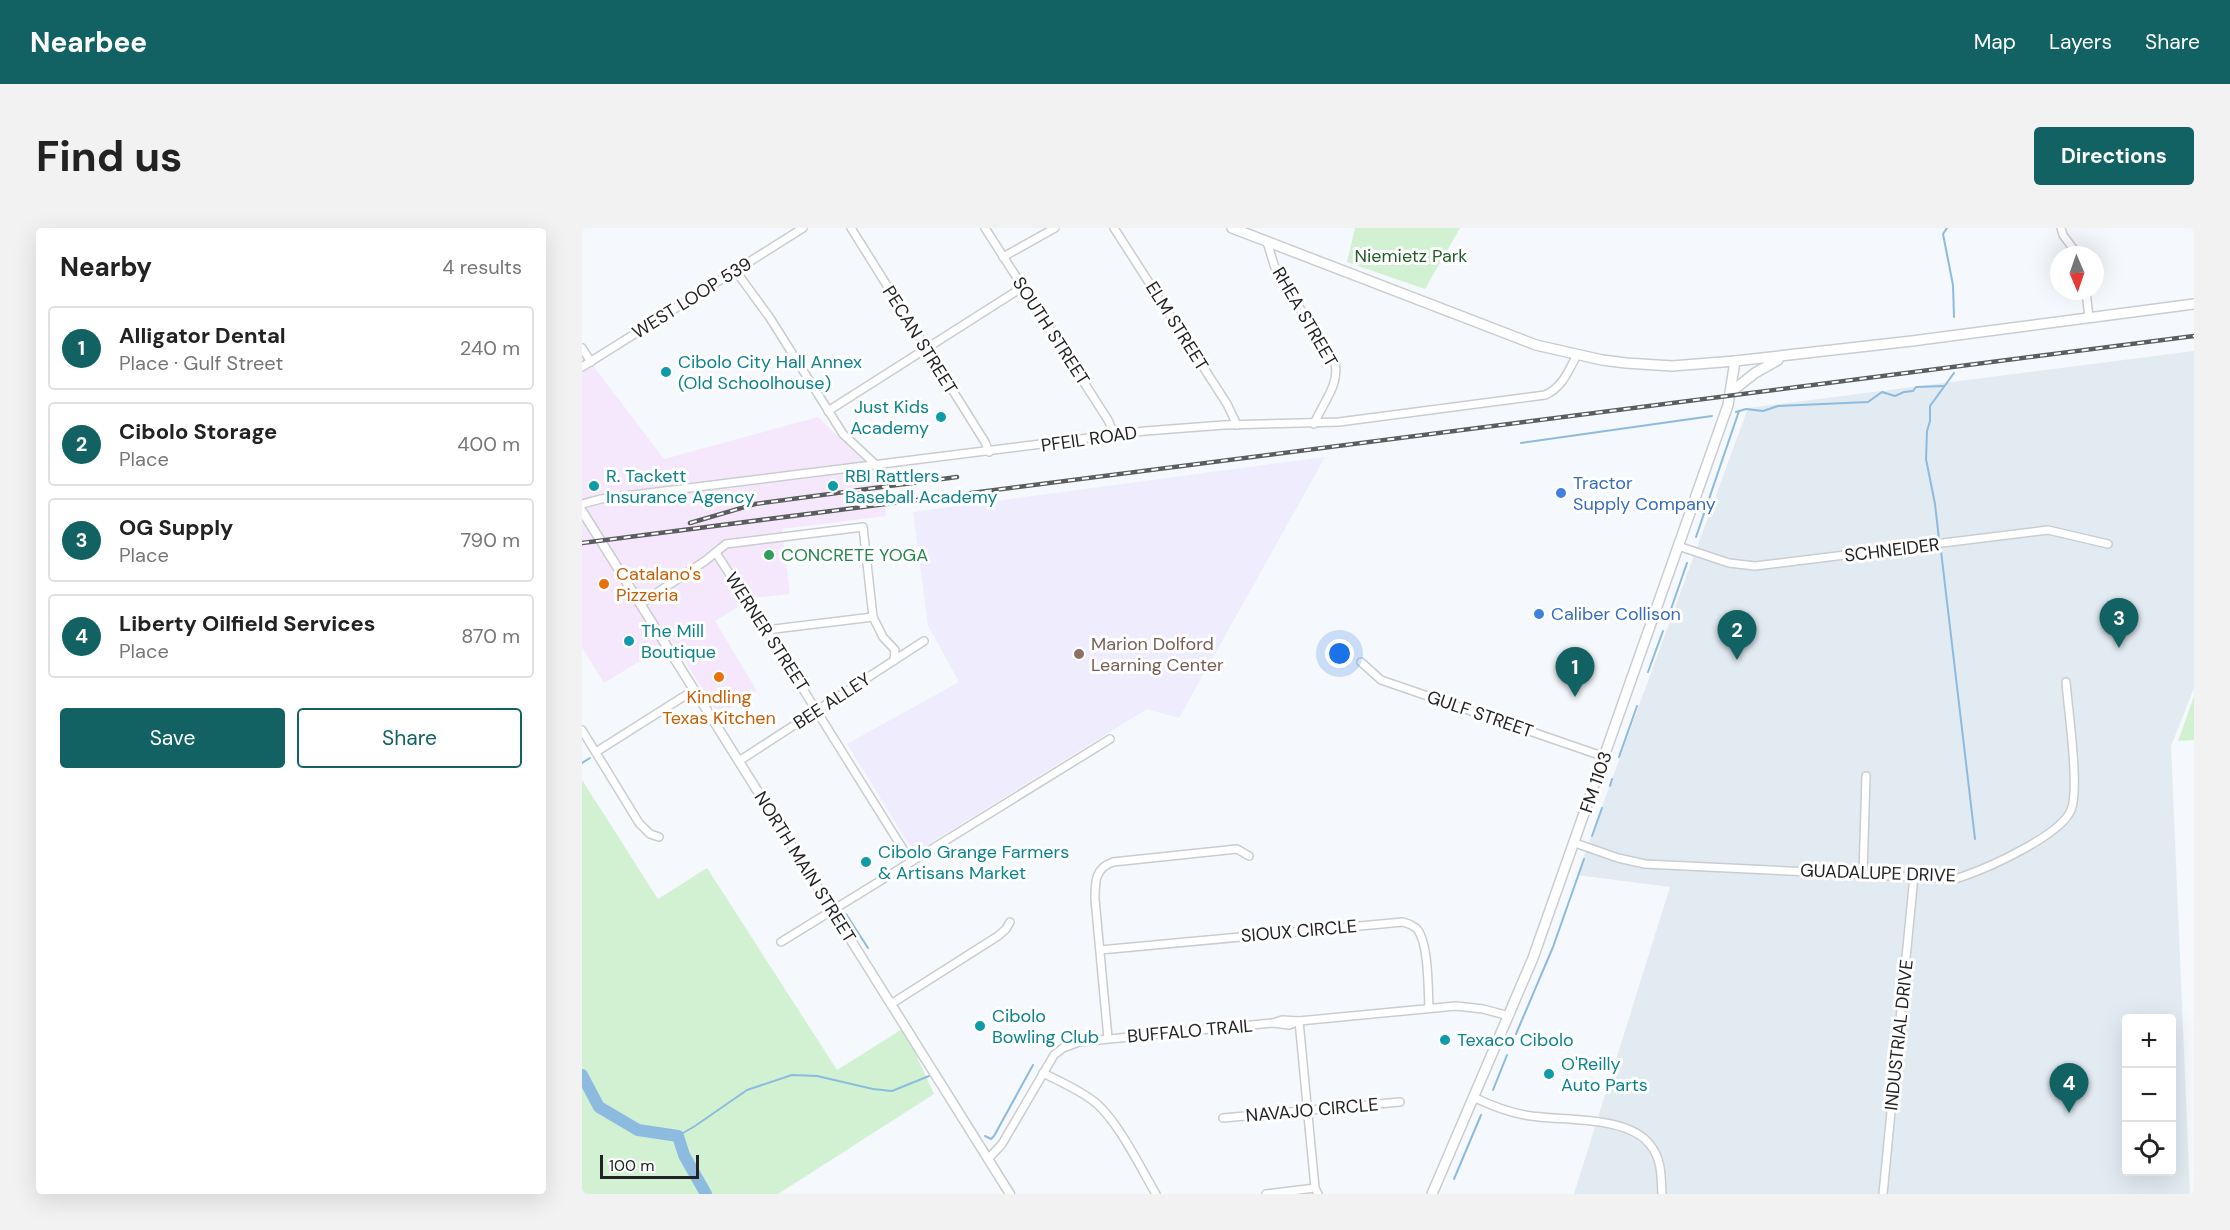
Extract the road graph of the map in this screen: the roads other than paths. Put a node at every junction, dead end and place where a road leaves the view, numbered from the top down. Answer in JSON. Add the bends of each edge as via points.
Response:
{"nodes":[{"id":1,"x":803,"y":228,"type":"edge"},
{"id":2,"x":851,"y":228,"type":"edge"},
{"id":3,"x":985,"y":228,"type":"edge"},
{"id":4,"x":1055,"y":228,"type":"edge"},
{"id":5,"x":1114,"y":228,"type":"edge"},
{"id":6,"x":1232,"y":228,"type":"edge"},
{"id":7,"x":2061,"y":228,"type":"edge"},
{"id":8,"x":1267,"y":242,"type":"junction"},
{"id":9,"x":2071,"y":246,"type":"edge"},
{"id":10,"x":1003,"y":257,"type":"junction"},
{"id":11,"x":735,"y":270,"type":"junction"},
{"id":12,"x":1023,"y":287,"type":"junction"},
{"id":13,"x":2087,"y":300,"type":"edge"},
{"id":14,"x":2194,"y":304,"type":"edge"},
{"id":15,"x":2089,"y":318,"type":"junction"},
{"id":16,"x":582,"y":348,"type":"edge"},
{"id":17,"x":926,"y":350,"type":"junction"},
{"id":18,"x":1577,"y":355,"type":"junction"},
{"id":19,"x":1789,"y":355,"type":"junction"},
{"id":20,"x":1735,"y":361,"type":"junction"},
{"id":21,"x":591,"y":362,"type":"junction"},
{"id":22,"x":582,"y":367,"type":"edge"},
{"id":23,"x":1731,"y":392,"type":"junction"},
{"id":24,"x":828,"y":411,"type":"junction"},
{"id":25,"x":1314,"y":424,"type":"junction"},
{"id":26,"x":1237,"y":425,"type":"junction"},
{"id":27,"x":1115,"y":436,"type":"junction"},
{"id":28,"x":989,"y":453,"type":"junction"},
{"id":29,"x":877,"y":466,"type":"junction"},
{"id":30,"x":582,"y":504,"type":"edge"},
{"id":31,"x":582,"y":511,"type":"edge"},
{"id":32,"x":2108,"y":544,"type":"dead end"},
{"id":33,"x":1678,"y":546,"type":"junction"},
{"id":34,"x":716,"y":553,"type":"junction"},
{"id":35,"x":640,"y":604,"type":"junction"},
{"id":36,"x":873,"y":617,"type":"junction"},
{"id":37,"x":766,"y":630,"type":"junction"},
{"id":38,"x":924,"y":641,"type":"dead end"},
{"id":39,"x":894,"y":660,"type":"junction"},
{"id":40,"x":1361,"y":662,"type":"dead end"},
{"id":41,"x":2066,"y":682,"type":"dead end"},
{"id":42,"x":694,"y":690,"type":"junction"},
{"id":43,"x":817,"y":711,"type":"junction"},
{"id":44,"x":582,"y":730,"type":"edge"},
{"id":45,"x":1110,"y":739,"type":"dead end"},
{"id":46,"x":596,"y":752,"type":"junction"},
{"id":47,"x":1605,"y":757,"type":"junction"},
{"id":48,"x":739,"y":761,"type":"junction"},
{"id":49,"x":1866,"y":776,"type":"dead end"},
{"id":50,"x":659,"y":837,"type":"dead end"},
{"id":51,"x":1575,"y":843,"type":"junction"},
{"id":52,"x":1249,"y":856,"type":"dead end"},
{"id":53,"x":911,"y":862,"type":"junction"},
{"id":54,"x":1863,"y":874,"type":"junction"},
{"id":55,"x":1914,"y":876,"type":"junction"},
{"id":56,"x":833,"y":910,"type":"junction"},
{"id":57,"x":1010,"y":922,"type":"dead end"},
{"id":58,"x":781,"y":942,"type":"dead end"},
{"id":59,"x":1100,"y":950,"type":"junction"},
{"id":60,"x":891,"y":1004,"type":"junction"},
{"id":61,"x":1429,"y":1008,"type":"junction"},
{"id":62,"x":1509,"y":1016,"type":"junction"},
{"id":63,"x":1299,"y":1021,"type":"junction"},
{"id":64,"x":1108,"y":1038,"type":"junction"},
{"id":65,"x":1043,"y":1072,"type":"junction"},
{"id":66,"x":1473,"y":1097,"type":"junction"},
{"id":67,"x":1400,"y":1102,"type":"dead end"},
{"id":68,"x":1308,"y":1110,"type":"junction"},
{"id":69,"x":1223,"y":1118,"type":"dead end"},
{"id":70,"x":988,"y":1159,"type":"junction"},
{"id":71,"x":1316,"y":1191,"type":"edge"},
{"id":72,"x":1010,"y":1194,"type":"edge"},
{"id":73,"x":1156,"y":1194,"type":"edge"},
{"id":74,"x":1266,"y":1194,"type":"edge"},
{"id":75,"x":1432,"y":1194,"type":"edge"},
{"id":76,"x":1662,"y":1194,"type":"edge"},
{"id":77,"x":1883,"y":1194,"type":"edge"}],
"edges":[{"from":1,"to":11,"type":"street","name":"WEST LOOP 539"},
{"from":2,"to":17,"type":"street","name":"PECAN STREET"},
{"from":3,"to":10,"type":"street","name":"SOUTH STREET"},
{"from":4,"to":10,"type":"street"},
{"from":5,"to":26,"type":"street","name":"ELM STREET"},
{"from":6,"to":8,"type":"main road"},
{"from":7,"to":9,"type":"street"},
{"from":8,"to":18,"type":"main road","via":[[1536,345]]},
{"from":8,"to":25,"type":"street","name":"RHEA STREET","via":[[1276,271],[1335,363],[1332,388]]},
{"from":10,"to":12,"type":"street","name":"SOUTH STREET"},
{"from":11,"to":21,"type":"street","name":"WEST LOOP 539"},
{"from":11,"to":24,"type":"street"},
{"from":12,"to":17,"type":"street"},
{"from":12,"to":27,"type":"street","name":"SOUTH STREET"},
{"from":13,"to":15,"type":"street"},
{"from":14,"to":15,"type":"main road"},
{"from":15,"to":19,"type":"main road"},
{"from":16,"to":21,"type":"street"},
{"from":17,"to":24,"type":"street"},
{"from":17,"to":28,"type":"street","name":"PECAN STREET"},
{"from":18,"to":20,"type":"main road","via":[[1652,365]]},
{"from":18,"to":25,"type":"street","name":"PFEIL ROAD","via":[[1563,382],[1545,395]]},
{"from":19,"to":20,"type":"main road"},
{"from":19,"to":23,"type":"main road","via":[[1769,363]]},
{"from":20,"to":23,"type":"main road","name":"FM 1103","number":"FM 1103"},
{"from":21,"to":22,"type":"street","name":"WEST LOOP 539"},
{"from":23,"to":33,"type":"main road","name":"FM 1103","number":"FM 1103"},
{"from":24,"to":29,"type":"street","via":[[843,434]]},
{"from":25,"to":26,"type":"street","name":"PFEIL ROAD"},
{"from":26,"to":27,"type":"street","name":"PFEIL ROAD"},
{"from":27,"to":28,"type":"street","name":"PFEIL ROAD"},
{"from":28,"to":29,"type":"street","name":"PFEIL ROAD"},
{"from":29,"to":30,"type":"street","name":"PFEIL ROAD"},
{"from":31,"to":35,"type":"street","name":"NORTH MAIN STREET"},
{"from":32,"to":33,"type":"street","name":"SCHNEIDER","via":[[2048,530],[1755,566],[1729,563]]},
{"from":33,"to":47,"type":"main road","name":"FM 1103","number":"FM 1103"},
{"from":34,"to":35,"type":"street"},
{"from":34,"to":36,"type":"street","via":[[726,544],[863,527]]},
{"from":34,"to":37,"type":"street","name":"WERNER STREET"},
{"from":35,"to":42,"type":"street","name":"NORTH MAIN STREET"},
{"from":36,"to":37,"type":"street"},
{"from":36,"to":39,"type":"street","via":[[895,650]]},
{"from":37,"to":43,"type":"street","name":"WERNER STREET"},
{"from":38,"to":39,"type":"street","name":"BEE ALLEY"},
{"from":39,"to":43,"type":"street","name":"BEE ALLEY"},
{"from":40,"to":47,"type":"street","name":"GULF STREET","via":[[1381,680]]},
{"from":41,"to":55,"type":"street","name":"GUADALUPE DRIVE","via":[[2074,794],[2069,814],[2029,846],[1980,871],[1955,879]]},
{"from":42,"to":46,"type":"street"},
{"from":42,"to":48,"type":"street","name":"NORTH MAIN STREET"},
{"from":43,"to":48,"type":"street","name":"BEE ALLEY"},
{"from":43,"to":53,"type":"street","name":"WERNER STREET"},
{"from":44,"to":46,"type":"street"},
{"from":45,"to":53,"type":"street"},
{"from":46,"to":50,"type":"street","via":[[639,823],[646,832]]},
{"from":47,"to":51,"type":"main road","name":"FM 1103","number":"FM 1103"},
{"from":48,"to":56,"type":"street","name":"NORTH MAIN STREET"},
{"from":49,"to":54,"type":"street"},
{"from":51,"to":54,"type":"street","name":"GUADALUPE DRIVE","via":[[1645,864]]},
{"from":51,"to":62,"type":"main road","name":"FM 1103","number":"FM 1103"},
{"from":52,"to":59,"type":"street","via":[[1237,849],[1108,863],[1097,874],[1095,886]]},
{"from":53,"to":56,"type":"street"},
{"from":54,"to":55,"type":"street","name":"GUADALUPE DRIVE"},
{"from":55,"to":77,"type":"street","name":"INDUSTRIAL DRIVE"},
{"from":56,"to":58,"type":"street"},
{"from":56,"to":60,"type":"street","name":"NORTH MAIN STREET"},
{"from":57,"to":60,"type":"street","via":[[998,936]]},
{"from":59,"to":61,"type":"street","name":"SIOUX CIRCLE","via":[[1403,922],[1421,935]]},
{"from":59,"to":64,"type":"street"},
{"from":60,"to":70,"type":"street","name":"NORTH MAIN STREET"},
{"from":61,"to":62,"type":"street","name":"BUFFALO TRAIL","via":[[1467,1006]]},
{"from":61,"to":63,"type":"street","name":"BUFFALO TRAIL"},
{"from":62,"to":66,"type":"main road","name":"FM 1103","number":"FM 1103"},
{"from":63,"to":64,"type":"street","name":"BUFFALO TRAIL"},
{"from":63,"to":68,"type":"street"},
{"from":64,"to":65,"type":"street","name":"BUFFALO TRAIL","via":[[1063,1048]]},
{"from":65,"to":70,"type":"street","name":"BUFFALO TRAIL","via":[[1002,1144]]},
{"from":65,"to":73,"type":"street","via":[[1102,1109]]},
{"from":66,"to":75,"type":"main road","name":"FM 1103","number":"FM 1103"},
{"from":66,"to":76,"type":"street","via":[[1524,1115],[1629,1129],[1651,1145],[1658,1158]]},
{"from":67,"to":68,"type":"street","name":"NAVAJO CIRCLE"},
{"from":68,"to":69,"type":"street","name":"NAVAJO CIRCLE"},
{"from":68,"to":71,"type":"street"},
{"from":70,"to":72,"type":"street","name":"NORTH MAIN STREET"},
{"from":71,"to":74,"type":"street"}]}
